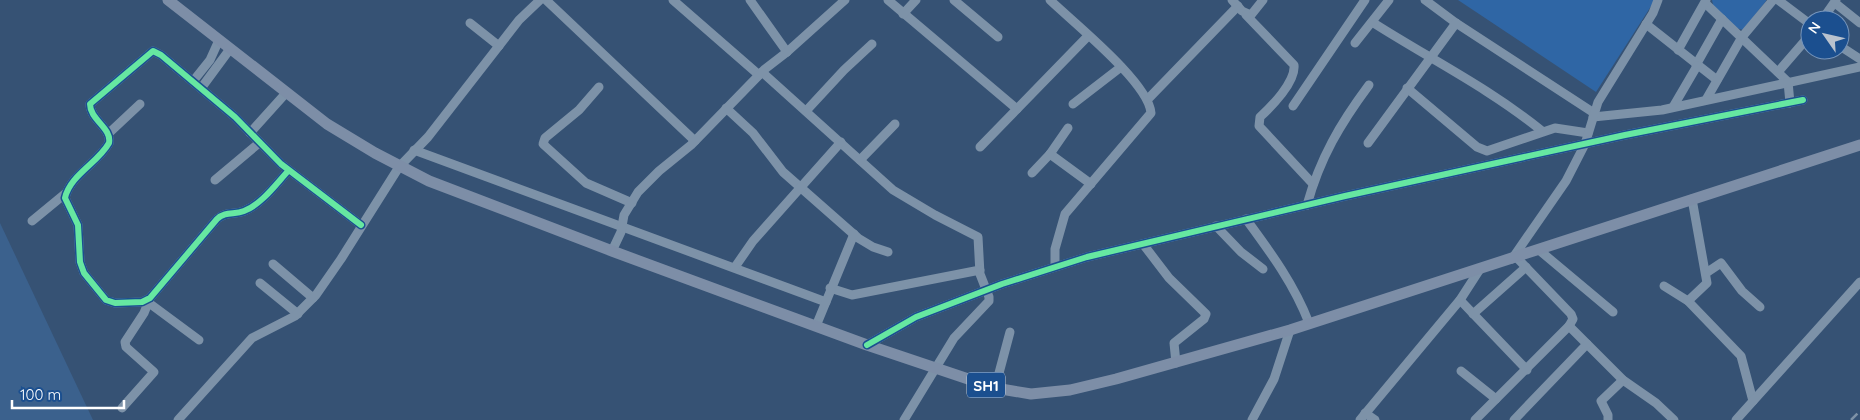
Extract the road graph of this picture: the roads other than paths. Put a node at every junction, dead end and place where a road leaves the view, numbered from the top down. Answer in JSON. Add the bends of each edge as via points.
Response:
{"nodes":[{"id":1,"x":168,"y":0,"type":"edge"},
{"id":2,"x":540,"y":0,"type":"edge"},
{"id":3,"x":546,"y":0,"type":"edge"},
{"id":4,"x":673,"y":0,"type":"edge"},
{"id":5,"x":845,"y":0,"type":"edge"},
{"id":6,"x":888,"y":0,"type":"edge"},
{"id":7,"x":916,"y":0,"type":"edge"},
{"id":8,"x":954,"y":0,"type":"edge"},
{"id":9,"x":1050,"y":0,"type":"edge"},
{"id":10,"x":1263,"y":0,"type":"edge"},
{"id":11,"x":1365,"y":0,"type":"edge"},
{"id":12,"x":1389,"y":0,"type":"edge"},
{"id":13,"x":1425,"y":0,"type":"edge"},
{"id":14,"x":1658,"y":0,"type":"edge"},
{"id":15,"x":1773,"y":0,"type":"edge"},
{"id":16,"x":1778,"y":0,"type":"edge"},
{"id":17,"x":752,"y":1,"type":"edge"},
{"id":18,"x":1705,"y":2,"type":"edge"},
{"id":19,"x":1834,"y":2,"type":"edge"},
{"id":20,"x":1235,"y":3,"type":"edge"},
{"id":21,"x":903,"y":14,"type":"junction"},
{"id":22,"x":1246,"y":15,"type":"junction"},
{"id":23,"x":1800,"y":16,"type":"edge"},
{"id":24,"x":1722,"y":19,"type":"junction"},
{"id":25,"x":1372,"y":22,"type":"junction"},
{"id":26,"x":470,"y":23,"type":"dead end"},
{"id":27,"x":1860,"y":23,"type":"edge"},
{"id":28,"x":1456,"y":24,"type":"junction"},
{"id":29,"x":1646,"y":24,"type":"junction"},
{"id":30,"x":998,"y":36,"type":"dead end"},
{"id":31,"x":1088,"y":36,"type":"junction"},
{"id":32,"x":1742,"y":37,"type":"junction"},
{"id":33,"x":219,"y":40,"type":"junction"},
{"id":34,"x":1355,"y":43,"type":"dead end"},
{"id":35,"x":872,"y":44,"type":"dead end"},
{"id":36,"x":499,"y":46,"type":"junction"},
{"id":37,"x":1800,"y":46,"type":"edge"},
{"id":38,"x":230,"y":50,"type":"junction"},
{"id":39,"x":1678,"y":50,"type":"junction"},
{"id":40,"x":787,"y":52,"type":"junction"},
{"id":41,"x":1430,"y":59,"type":"junction"},
{"id":42,"x":1696,"y":65,"type":"junction"},
{"id":43,"x":1860,"y":66,"type":"edge"},
{"id":44,"x":1121,"y":67,"type":"junction"},
{"id":45,"x":1778,"y":72,"type":"junction"},
{"id":46,"x":761,"y":73,"type":"junction"},
{"id":47,"x":194,"y":80,"type":"junction"},
{"id":48,"x":1717,"y":80,"type":"junction"},
{"id":49,"x":1788,"y":82,"type":"junction"},
{"id":50,"x":1369,"y":85,"type":"dead end"},
{"id":51,"x":202,"y":87,"type":"junction"},
{"id":52,"x":599,"y":87,"type":"dead end"},
{"id":53,"x":1407,"y":88,"type":"junction"},
{"id":54,"x":286,"y":93,"type":"junction"},
{"id":55,"x":1707,"y":98,"type":"junction"},
{"id":56,"x":1148,"y":99,"type":"junction"},
{"id":57,"x":1803,"y":100,"type":"dead end"},
{"id":58,"x":1790,"y":103,"type":"junction"},
{"id":59,"x":140,"y":104,"type":"dead end"},
{"id":60,"x":1073,"y":104,"type":"dead end"},
{"id":61,"x":1293,"y":106,"type":"dead end"},
{"id":62,"x":726,"y":108,"type":"junction"},
{"id":63,"x":1673,"y":108,"type":"junction"},
{"id":64,"x":1017,"y":109,"type":"junction"},
{"id":65,"x":806,"y":111,"type":"junction"},
{"id":66,"x":1594,"y":115,"type":"junction"},
{"id":67,"x":895,"y":124,"type":"dead end"},
{"id":68,"x":1068,"y":128,"type":"dead end"},
{"id":69,"x":1542,"y":132,"type":"junction"},
{"id":70,"x":1588,"y":132,"type":"junction"},
{"id":71,"x":250,"y":133,"type":"junction"},
{"id":72,"x":108,"y":134,"type":"junction"},
{"id":73,"x":695,"y":141,"type":"junction"},
{"id":74,"x":841,"y":142,"type":"junction"},
{"id":75,"x":260,"y":143,"type":"junction"},
{"id":76,"x":1368,"y":143,"type":"dead end"},
{"id":77,"x":1585,"y":144,"type":"junction"},
{"id":78,"x":1860,"y":145,"type":"edge"},
{"id":79,"x":980,"y":147,"type":"dead end"},
{"id":80,"x":414,"y":150,"type":"junction"},
{"id":81,"x":1050,"y":154,"type":"junction"},
{"id":82,"x":860,"y":160,"type":"junction"},
{"id":83,"x":399,"y":167,"type":"junction"},
{"id":84,"x":289,"y":170,"type":"junction"},
{"id":85,"x":1032,"y":173,"type":"dead end"},
{"id":86,"x":215,"y":180,"type":"dead end"},
{"id":87,"x":1091,"y":184,"type":"junction"},
{"id":88,"x":1313,"y":184,"type":"junction"},
{"id":89,"x":800,"y":186,"type":"junction"},
{"id":90,"x":66,"y":194,"type":"junction"},
{"id":91,"x":1692,"y":199,"type":"junction"},
{"id":92,"x":632,"y":203,"type":"junction"},
{"id":93,"x":1307,"y":206,"type":"junction"},
{"id":94,"x":1246,"y":219,"type":"junction"},
{"id":95,"x":32,"y":221,"type":"dead end"},
{"id":96,"x":361,"y":225,"type":"junction"},
{"id":97,"x":622,"y":226,"type":"junction"},
{"id":98,"x":1216,"y":226,"type":"junction"},
{"id":99,"x":854,"y":234,"type":"junction"},
{"id":100,"x":1142,"y":244,"type":"junction"},
{"id":101,"x":1539,"y":250,"type":"junction"},
{"id":102,"x":612,"y":251,"type":"junction"},
{"id":103,"x":888,"y":252,"type":"dead end"},
{"id":104,"x":1515,"y":258,"type":"junction"},
{"id":105,"x":273,"y":264,"type":"dead end"},
{"id":106,"x":1055,"y":266,"type":"junction"},
{"id":107,"x":735,"y":267,"type":"junction"},
{"id":108,"x":1526,"y":267,"type":"junction"},
{"id":109,"x":1263,"y":269,"type":"dead end"},
{"id":110,"x":1480,"y":269,"type":"junction"},
{"id":111,"x":980,"y":270,"type":"junction"},
{"id":112,"x":1706,"y":273,"type":"junction"},
{"id":113,"x":1860,"y":282,"type":"edge"},
{"id":114,"x":260,"y":283,"type":"dead end"},
{"id":115,"x":1664,"y":286,"type":"dead end"},
{"id":116,"x":830,"y":288,"type":"junction"},
{"id":117,"x":987,"y":291,"type":"junction"},
{"id":118,"x":313,"y":298,"type":"junction"},
{"id":119,"x":149,"y":300,"type":"junction"},
{"id":120,"x":1460,"y":300,"type":"junction"},
{"id":121,"x":1688,"y":301,"type":"junction"},
{"id":122,"x":826,"y":302,"type":"junction"},
{"id":123,"x":1760,"y":307,"type":"dead end"},
{"id":124,"x":1613,"y":312,"type":"dead end"},
{"id":125,"x":298,"y":314,"type":"junction"},
{"id":126,"x":1473,"y":314,"type":"junction"},
{"id":127,"x":1309,"y":323,"type":"junction"},
{"id":128,"x":816,"y":326,"type":"junction"},
{"id":129,"x":1569,"y":326,"type":"junction"},
{"id":130,"x":1290,"y":330,"type":"junction"},
{"id":131,"x":1010,"y":332,"type":"dead end"},
{"id":132,"x":199,"y":340,"type":"dead end"},
{"id":133,"x":1587,"y":344,"type":"junction"},
{"id":134,"x":867,"y":345,"type":"junction"},
{"id":135,"x":1176,"y":363,"type":"junction"},
{"id":136,"x":936,"y":368,"type":"junction"},
{"id":137,"x":1527,"y":370,"type":"junction"},
{"id":138,"x":1461,"y":371,"type":"dead end"},
{"id":139,"x":1623,"y":380,"type":"junction"},
{"id":140,"x":995,"y":388,"type":"junction"},
{"id":141,"x":1496,"y":399,"type":"junction"},
{"id":142,"x":1753,"y":401,"type":"junction"},
{"id":143,"x":122,"y":408,"type":"dead end"},
{"id":144,"x":1363,"y":417,"type":"edge"},
{"id":145,"x":178,"y":420,"type":"edge"},
{"id":146,"x":904,"y":420,"type":"edge"},
{"id":147,"x":1252,"y":420,"type":"edge"},
{"id":148,"x":1375,"y":420,"type":"edge"},
{"id":149,"x":1475,"y":420,"type":"edge"},
{"id":150,"x":1514,"y":420,"type":"edge"},
{"id":151,"x":1608,"y":420,"type":"edge"},
{"id":152,"x":1674,"y":420,"type":"edge"},
{"id":153,"x":1736,"y":420,"type":"edge"}],
"edges":[{"from":1,"to":33,"type":"main road","number":"SH1"},
{"from":2,"to":36,"type":"street"},
{"from":3,"to":73,"type":"street"},
{"from":4,"to":46,"type":"street"},
{"from":5,"to":40,"type":"street"},
{"from":6,"to":21,"type":"street"},
{"from":7,"to":21,"type":"street"},
{"from":8,"to":30,"type":"street"},
{"from":9,"to":31,"type":"street"},
{"from":10,"to":22,"type":"street","via":[[1251,15]]},
{"from":11,"to":61,"type":"street"},
{"from":12,"to":25,"type":"street"},
{"from":13,"to":28,"type":"street"},
{"from":14,"to":29,"type":"street"},
{"from":15,"to":32,"type":"street"},
{"from":16,"to":23,"type":"street"},
{"from":17,"to":40,"type":"street"},
{"from":18,"to":24,"type":"street"},
{"from":18,"to":39,"type":"street"},
{"from":19,"to":27,"type":"street"},
{"from":20,"to":22,"type":"street"},
{"from":20,"to":56,"type":"street"},
{"from":21,"to":64,"type":"street"},
{"from":22,"to":88,"type":"street","via":[[1294,66],[1280,96],[1260,118],[1259,126]]},
{"from":24,"to":32,"type":"street"},
{"from":24,"to":42,"type":"street"},
{"from":25,"to":34,"type":"street"},
{"from":25,"to":41,"type":"street"},
{"from":26,"to":36,"type":"street"},
{"from":28,"to":41,"type":"street"},
{"from":28,"to":66,"type":"street"},
{"from":29,"to":39,"type":"street"},
{"from":29,"to":66,"type":"street","via":[[1606,87]]},
{"from":31,"to":44,"type":"street"},
{"from":31,"to":64,"type":"street"},
{"from":32,"to":45,"type":"street"},
{"from":32,"to":48,"type":"street"},
{"from":33,"to":38,"type":"main road","number":"SH1"},
{"from":33,"to":47,"type":"street","via":[[210,60]]},
{"from":35,"to":65,"type":"street"},
{"from":36,"to":80,"type":"street","via":[[428,137]]},
{"from":37,"to":45,"type":"street"},
{"from":38,"to":51,"type":"street"},
{"from":38,"to":54,"type":"main road","number":"SH1"},
{"from":39,"to":42,"type":"street"},
{"from":40,"to":46,"type":"street"},
{"from":41,"to":53,"type":"street"},
{"from":41,"to":69,"type":"street","via":[[1502,100]]},
{"from":42,"to":48,"type":"street"},
{"from":42,"to":63,"type":"street"},
{"from":43,"to":49,"type":"street"},
{"from":44,"to":56,"type":"street"},
{"from":44,"to":60,"type":"street"},
{"from":45,"to":49,"type":"street"},
{"from":46,"to":62,"type":"street"},
{"from":46,"to":65,"type":"street"},
{"from":47,"to":51,"type":"street"},
{"from":47,"to":72,"type":"street","via":[[153,51],[90,104],[92,114]]},
{"from":48,"to":55,"type":"street"},
{"from":49,"to":55,"type":"street"},
{"from":49,"to":58,"type":"street"},
{"from":50,"to":88,"type":"street","via":[[1334,137]]},
{"from":51,"to":71,"type":"street"},
{"from":52,"to":92,"type":"street","via":[[579,110],[542,141],[582,181]]},
{"from":53,"to":69,"type":"street","via":[[1481,149],[1493,150]]},
{"from":53,"to":76,"type":"street"},
{"from":54,"to":71,"type":"street"},
{"from":54,"to":83,"type":"main road","number":"SH1","via":[[343,134]]},
{"from":55,"to":63,"type":"street"},
{"from":56,"to":87,"type":"street","via":[[1150,113]]},
{"from":57,"to":58,"type":"street"},
{"from":58,"to":77,"type":"street"},
{"from":59,"to":72,"type":"street"},
{"from":62,"to":73,"type":"street"},
{"from":62,"to":89,"type":"street","via":[[753,133],[776,165]]},
{"from":63,"to":66,"type":"street"},
{"from":64,"to":79,"type":"street"},
{"from":65,"to":74,"type":"street"},
{"from":66,"to":70,"type":"street"},
{"from":67,"to":82,"type":"street"},
{"from":68,"to":81,"type":"street"},
{"from":69,"to":70,"type":"street","via":[[1555,128]]},
{"from":70,"to":77,"type":"street"},
{"from":71,"to":75,"type":"street"},
{"from":72,"to":90,"type":"street","via":[[110,138],[105,150],[81,173]]},
{"from":73,"to":92,"type":"street","via":[[659,171]]},
{"from":74,"to":82,"type":"street"},
{"from":74,"to":89,"type":"street"},
{"from":75,"to":84,"type":"street"},
{"from":75,"to":86,"type":"street"},
{"from":77,"to":93,"type":"street"},
{"from":77,"to":104,"type":"street","via":[[1566,181]]},
{"from":78,"to":91,"type":"main road","number":"SH1"},
{"from":80,"to":83,"type":"street"},
{"from":80,"to":97,"type":"street"},
{"from":81,"to":85,"type":"street"},
{"from":81,"to":87,"type":"street"},
{"from":82,"to":111,"type":"street","via":[[893,190],[978,237]]},
{"from":83,"to":96,"type":"street"},
{"from":83,"to":102,"type":"main road","number":"SH1","via":[[462,195]]},
{"from":84,"to":96,"type":"street"},
{"from":84,"to":119,"type":"street","via":[[263,198],[245,211],[228,212],[217,219]]},
{"from":87,"to":106,"type":"street","via":[[1062,222],[1055,249]]},
{"from":88,"to":93,"type":"street"},
{"from":89,"to":99,"type":"street"},
{"from":89,"to":107,"type":"street","via":[[752,241]]},
{"from":90,"to":95,"type":"street"},
{"from":90,"to":119,"type":"street","via":[[78,225],[80,262],[95,289],[106,300],[115,303]]},
{"from":91,"to":101,"type":"main road","number":"SH1"},
{"from":91,"to":112,"type":"street"},
{"from":92,"to":97,"type":"street","via":[[624,215]]},
{"from":93,"to":94,"type":"street"},
{"from":94,"to":98,"type":"street"},
{"from":94,"to":127,"type":"street","via":[[1283,268]]},
{"from":96,"to":118,"type":"street"},
{"from":97,"to":102,"type":"street"},
{"from":97,"to":107,"type":"street"},
{"from":98,"to":100,"type":"street"},
{"from":98,"to":109,"type":"street"},
{"from":99,"to":103,"type":"street","via":[[873,247]]},
{"from":99,"to":116,"type":"street"},
{"from":100,"to":106,"type":"street"},
{"from":100,"to":135,"type":"street","via":[[1206,314],[1174,344]]},
{"from":101,"to":104,"type":"main road","number":"SH1"},
{"from":101,"to":124,"type":"street"},
{"from":102,"to":128,"type":"main road","number":"SH1"},
{"from":104,"to":108,"type":"street"},
{"from":104,"to":110,"type":"main road","number":"SH1"},
{"from":105,"to":118,"type":"street"},
{"from":106,"to":117,"type":"street"},
{"from":107,"to":122,"type":"street"},
{"from":108,"to":126,"type":"street"},
{"from":108,"to":129,"type":"street","via":[[1571,314],[1573,319]]},
{"from":110,"to":120,"type":"street"},
{"from":110,"to":127,"type":"main road","number":"SH1"},
{"from":111,"to":116,"type":"street","via":[[852,295]]},
{"from":111,"to":117,"type":"street"},
{"from":112,"to":121,"type":"street","via":[[1706,286]]},
{"from":112,"to":123,"type":"street","via":[[1721,263],[1742,291]]},
{"from":113,"to":142,"type":"street"},
{"from":114,"to":125,"type":"street"},
{"from":115,"to":121,"type":"street"},
{"from":116,"to":122,"type":"street"},
{"from":117,"to":134,"type":"street","via":[[916,317]]},
{"from":117,"to":136,"type":"street","via":[[989,301],[954,338]]},
{"from":118,"to":125,"type":"street"},
{"from":119,"to":132,"type":"street"},
{"from":119,"to":143,"type":"street","via":[[125,342],[126,347],[154,372]]},
{"from":120,"to":126,"type":"street"},
{"from":120,"to":144,"type":"street"},
{"from":121,"to":142,"type":"street","via":[[1740,356]]},
{"from":122,"to":128,"type":"street"},
{"from":125,"to":145,"type":"street","via":[[252,338]]},
{"from":126,"to":137,"type":"street"},
{"from":127,"to":130,"type":"main road","number":"SH1"},
{"from":128,"to":134,"type":"main road","number":"SH1"},
{"from":129,"to":133,"type":"street"},
{"from":129,"to":137,"type":"street"},
{"from":130,"to":135,"type":"main road","number":"SH1"},
{"from":130,"to":147,"type":"street","via":[[1274,379]]},
{"from":131,"to":140,"type":"street"},
{"from":133,"to":139,"type":"street"},
{"from":133,"to":150,"type":"street"},
{"from":134,"to":136,"type":"main road","number":"SH1"},
{"from":135,"to":140,"type":"main road","number":"SH1","via":[[1070,390],[1031,394]]},
{"from":136,"to":140,"type":"main road","number":"SH1"},
{"from":136,"to":146,"type":"street"},
{"from":137,"to":141,"type":"street"},
{"from":138,"to":141,"type":"street"},
{"from":139,"to":151,"type":"street","via":[[1600,401]]},
{"from":139,"to":152,"type":"street"},
{"from":141,"to":149,"type":"street"},
{"from":142,"to":153,"type":"street"},
{"from":144,"to":148,"type":"street"}]}
